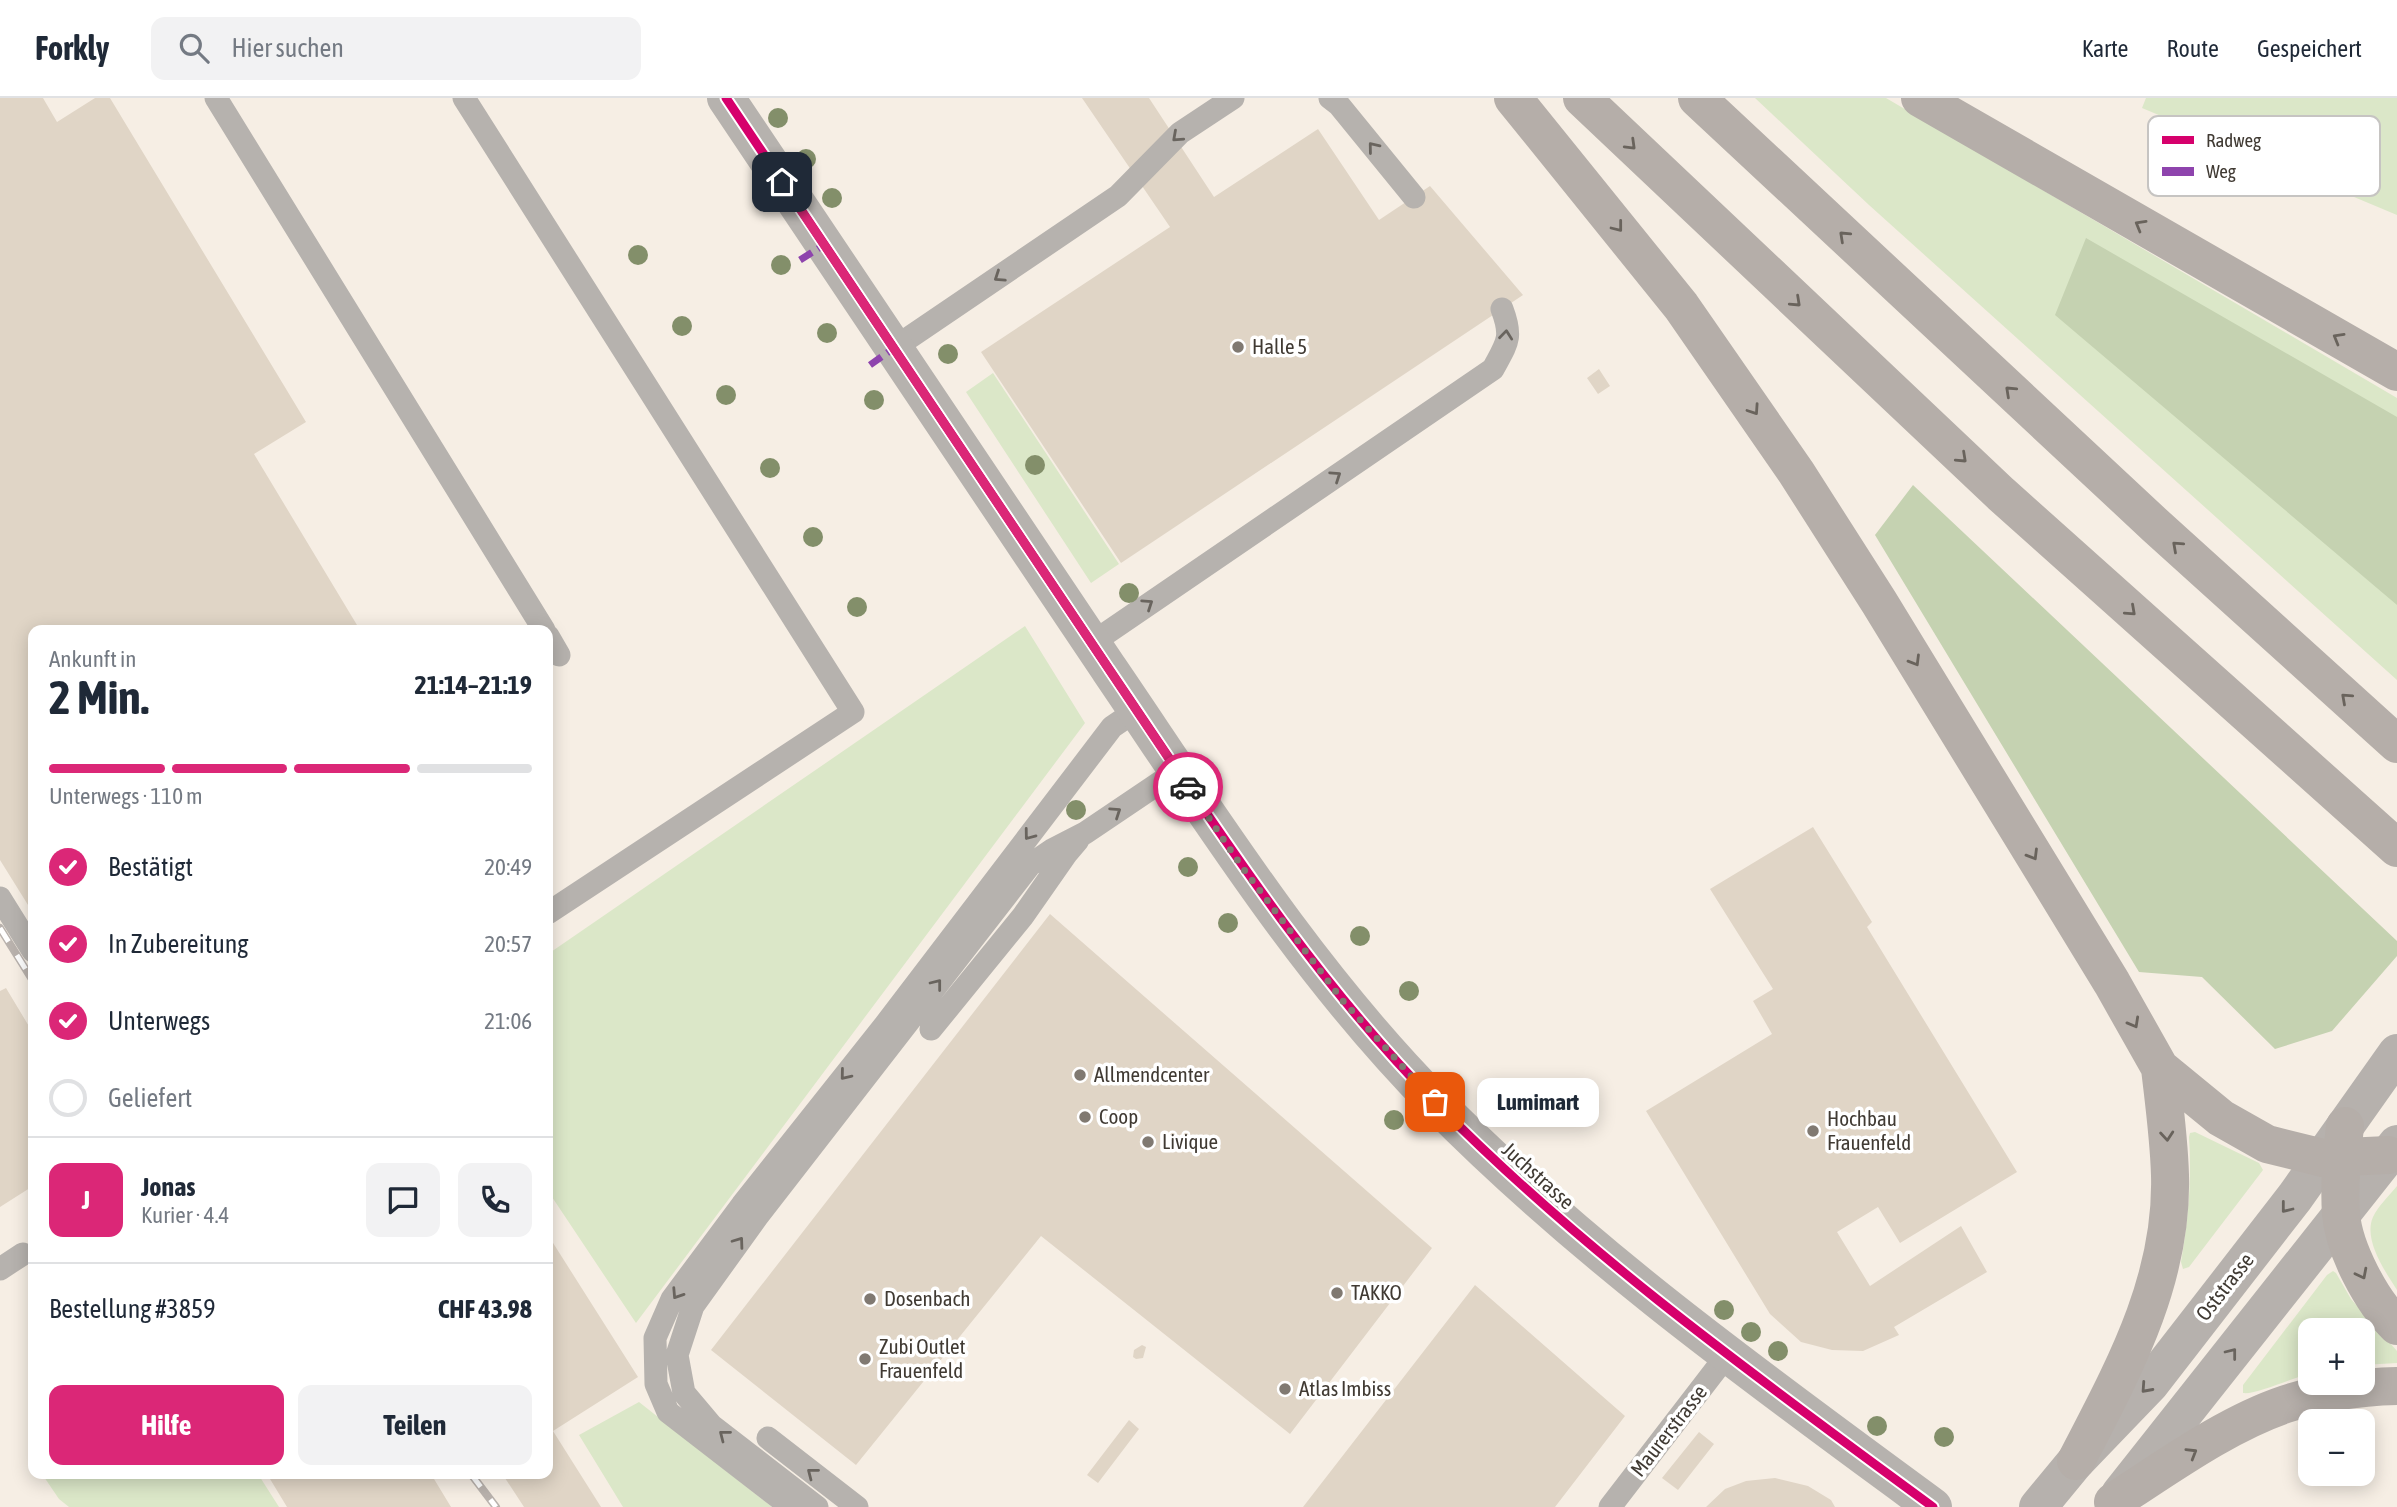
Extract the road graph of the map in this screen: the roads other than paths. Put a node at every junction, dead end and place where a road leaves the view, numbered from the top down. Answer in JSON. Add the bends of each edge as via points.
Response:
{"nodes":[{"id":1,"x":216,"y":98,"type":"edge"},
{"id":2,"x":464,"y":98,"type":"edge"},
{"id":3,"x":726,"y":98,"type":"edge"},
{"id":4,"x":1233,"y":98,"type":"edge"},
{"id":5,"x":1330,"y":98,"type":"edge"},
{"id":6,"x":1513,"y":98,"type":"edge"},
{"id":7,"x":1582,"y":98,"type":"edge"},
{"id":8,"x":1697,"y":98,"type":"edge"},
{"id":9,"x":1920,"y":98,"type":"edge"},
{"id":10,"x":1414,"y":197,"type":"dead end"},
{"id":11,"x":1502,"y":309,"type":"dead end"},
{"id":12,"x":894,"y":348,"type":"junction"},
{"id":13,"x":2397,"y":372,"type":"edge"},
{"id":14,"x":541,"y":625,"type":"edge"},
{"id":15,"x":1091,"y":643,"type":"junction"},
{"id":16,"x":1137,"y":710,"type":"junction"},
{"id":17,"x":2397,"y":744,"type":"edge"},
{"id":18,"x":1177,"y":771,"type":"junction"},
{"id":19,"x":1085,"y":833,"type":"junction"},
{"id":20,"x":2397,"y":848,"type":"edge"},
{"id":21,"x":0,"y":898,"type":"edge"},
{"id":22,"x":553,"y":910,"type":"edge"},
{"id":23,"x":28,"y":943,"type":"edge"},
{"id":24,"x":931,"y":1029,"type":"dead end"},
{"id":25,"x":2397,"y":1053,"type":"edge"},
{"id":26,"x":2160,"y":1068,"type":"junction"},
{"id":27,"x":2337,"y":1147,"type":"junction"},
{"id":28,"x":2393,"y":1149,"type":"edge"},
{"id":29,"x":2341,"y":1215,"type":"junction"},
{"id":30,"x":23,"y":1254,"type":"dead end"},
{"id":31,"x":0,"y":1269,"type":"edge"},
{"id":32,"x":2397,"y":1326,"type":"edge"},
{"id":33,"x":1727,"y":1355,"type":"junction"},
{"id":34,"x":2397,"y":1386,"type":"edge"},
{"id":35,"x":768,"y":1438,"type":"dead end"},
{"id":36,"x":2076,"y":1461,"type":"junction"},
{"id":37,"x":2112,"y":1505,"type":"edge"},
{"id":38,"x":791,"y":1507,"type":"edge"},
{"id":39,"x":817,"y":1507,"type":"edge"},
{"id":40,"x":857,"y":1507,"type":"edge"},
{"id":41,"x":1610,"y":1507,"type":"edge"},
{"id":42,"x":1933,"y":1507,"type":"edge"},
{"id":43,"x":2038,"y":1507,"type":"edge"}],
"edges":[{"from":1,"to":14,"type":"lane"},
{"from":2,"to":22,"type":"lane","via":[[853,712]]},
{"from":3,"to":12,"type":"street","name":"Juchstrasse"},
{"from":4,"to":12,"type":"lane","one_way":true,"via":[[1180,132],[1118,196]]},
{"from":10,"to":5,"type":"lane","one_way":true},
{"from":6,"to":26,"type":"highway","one_way":true,"via":[[1681,306],[1796,472],[2105,971]]},
{"from":7,"to":20,"type":"highway","one_way":true,"via":[[2001,494]]},
{"from":17,"to":8,"type":"highway","one_way":true,"via":[[2024,405]]},
{"from":13,"to":9,"type":"highway","one_way":true},
{"from":15,"to":11,"type":"lane","one_way":true,"via":[[1493,369],[1507,343]]},
{"from":12,"to":15,"type":"street","name":"Juchstrasse"},
{"from":15,"to":16,"type":"street","name":"Juchstrasse"},
{"from":16,"to":18,"type":"street","name":"Juchstrasse"},
{"from":16,"to":38,"type":"lane","one_way":true,"via":[[1112,727],[742,1205],[672,1299],[655,1338],[656,1384],[668,1412]]},
{"from":19,"to":18,"type":"lane","one_way":true},
{"from":18,"to":33,"type":"street","name":"Juchstrasse","via":[[1343,1001],[1435,1102],[1533,1197]]},
{"from":19,"to":24,"type":"lane"},
{"from":39,"to":19,"type":"lane","one_way":true,"via":[[710,1425],[684,1393],[677,1355],[693,1307],[757,1217],[1030,864]]},
{"from":21,"to":23,"type":"lane"},
{"from":25,"to":27,"type":"main road","name":"Oststrasse"},
{"from":26,"to":27,"type":"highway","via":[[2221,1118],[2267,1144]]},
{"from":26,"to":36,"type":"highway","one_way":true,"via":[[2170,1176],[2167,1229],[2141,1330]]},
{"from":27,"to":28,"type":"highway"},
{"from":27,"to":29,"type":"highway"},
{"from":27,"to":36,"type":"main road","name":"Oststrasse","one_way":true,"via":[[2150,1384]]},
{"from":28,"to":29,"type":"main road"},
{"from":29,"to":32,"type":"highway","one_way":true,"via":[[2360,1271]]},
{"from":37,"to":29,"type":"main road","one_way":true},
{"from":30,"to":31,"type":"lane"},
{"from":33,"to":41,"type":"lane","name":"Maurerstrasse"},
{"from":33,"to":42,"type":"street","name":"Juchstrasse"},
{"from":37,"to":34,"type":"highway","one_way":true,"via":[[2212,1440],[2284,1405],[2341,1391]]},
{"from":40,"to":35,"type":"lane","one_way":true},
{"from":36,"to":43,"type":"main road","name":"Oststrasse"}]}
